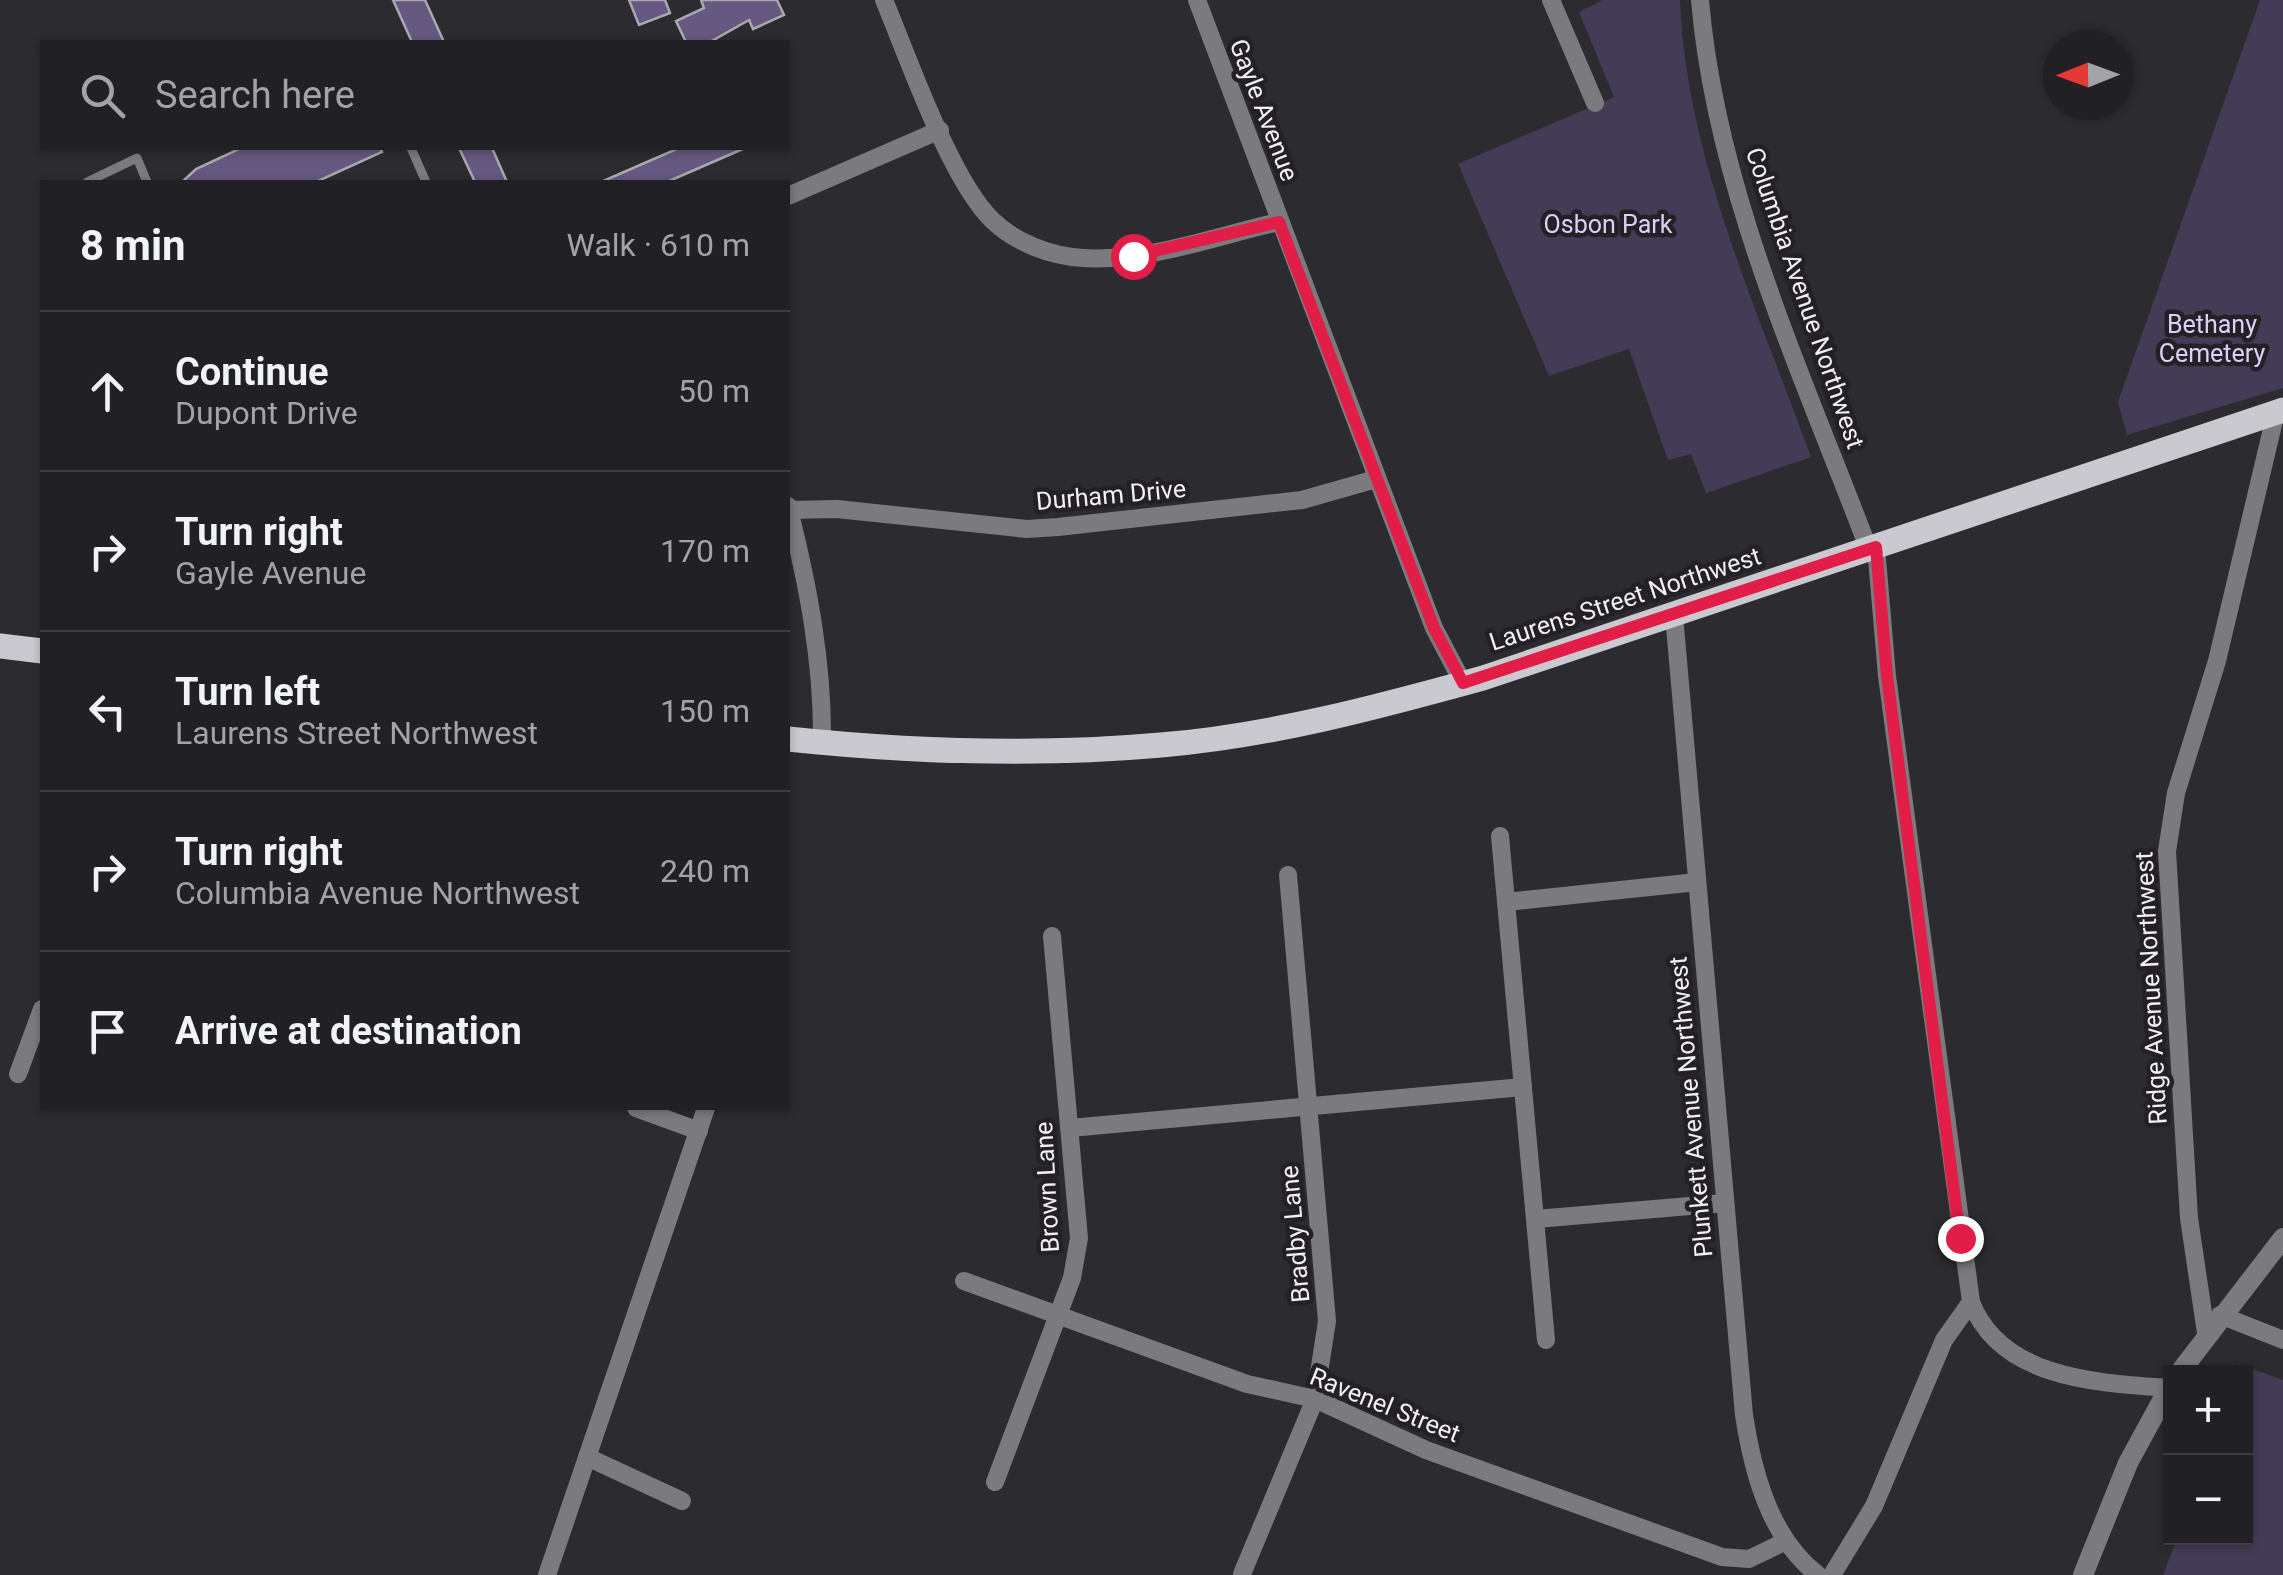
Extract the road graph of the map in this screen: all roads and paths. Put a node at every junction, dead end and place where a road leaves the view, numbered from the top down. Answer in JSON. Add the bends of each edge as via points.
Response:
{"nodes":[{"id":1,"x":884,"y":0,"type":"edge"},
{"id":2,"x":1196,"y":0,"type":"edge"},
{"id":3,"x":1700,"y":0,"type":"edge"},
{"id":4,"x":1553,"y":1,"type":"edge"},
{"id":5,"x":1596,"y":103,"type":"dead end"},
{"id":6,"x":940,"y":130,"type":"junction"},
{"id":7,"x":411,"y":150,"type":"edge"},
{"id":8,"x":139,"y":153,"type":"edge"},
{"id":9,"x":91,"y":180,"type":"edge"},
{"id":10,"x":146,"y":180,"type":"edge"},
{"id":11,"x":425,"y":180,"type":"edge"},
{"id":12,"x":790,"y":195,"type":"edge"},
{"id":13,"x":1279,"y":222,"type":"junction"},
{"id":14,"x":2279,"y":411,"type":"edge"},
{"id":15,"x":1376,"y":479,"type":"junction"},
{"id":16,"x":790,"y":508,"type":"edge"},
{"id":17,"x":790,"y":518,"type":"edge"},
{"id":18,"x":1872,"y":548,"type":"junction"},
{"id":19,"x":1674,"y":615,"type":"junction"},
{"id":20,"x":0,"y":646,"type":"edge"},
{"id":21,"x":40,"y":651,"type":"edge"},
{"id":22,"x":1463,"y":683,"type":"junction"},
{"id":23,"x":790,"y":739,"type":"edge"},
{"id":24,"x":822,"y":743,"type":"junction"},
{"id":25,"x":1500,"y":836,"type":"dead end"},
{"id":26,"x":1288,"y":874,"type":"dead end"},
{"id":27,"x":1697,"y":882,"type":"junction"},
{"id":28,"x":1506,"y":902,"type":"junction"},
{"id":29,"x":1052,"y":936,"type":"dead end"},
{"id":30,"x":40,"y":1014,"type":"edge"},
{"id":31,"x":18,"y":1074,"type":"dead end"},
{"id":32,"x":1523,"y":1087,"type":"junction"},
{"id":33,"x":1308,"y":1107,"type":"junction"},
{"id":34,"x":642,"y":1110,"type":"edge"},
{"id":35,"x":705,"y":1110,"type":"edge"},
{"id":36,"x":1070,"y":1128,"type":"junction"},
{"id":37,"x":699,"y":1130,"type":"junction"},
{"id":38,"x":1724,"y":1203,"type":"junction"},
{"id":39,"x":1536,"y":1219,"type":"junction"},
{"id":40,"x":2280,"y":1248,"type":"edge"},
{"id":41,"x":964,"y":1281,"type":"dead end"},
{"id":42,"x":1971,"y":1302,"type":"junction"},
{"id":43,"x":1058,"y":1313,"type":"junction"},
{"id":44,"x":2220,"y":1314,"type":"junction"},
{"id":45,"x":2206,"y":1333,"type":"junction"},
{"id":46,"x":1546,"y":1340,"type":"dead end"},
{"id":47,"x":2283,"y":1340,"type":"edge"},
{"id":48,"x":2185,"y":1365,"type":"edge"},
{"id":49,"x":2163,"y":1386,"type":"edge"},
{"id":50,"x":1314,"y":1399,"type":"junction"},
{"id":51,"x":2163,"y":1400,"type":"edge"},
{"id":52,"x":587,"y":1457,"type":"junction"},
{"id":53,"x":995,"y":1482,"type":"dead end"},
{"id":54,"x":682,"y":1501,"type":"dead end"},
{"id":55,"x":1786,"y":1541,"type":"junction"},
{"id":56,"x":1242,"y":1574,"type":"edge"},
{"id":57,"x":547,"y":1575,"type":"edge"},
{"id":58,"x":1818,"y":1575,"type":"edge"},
{"id":59,"x":1832,"y":1575,"type":"edge"},
{"id":60,"x":2083,"y":1575,"type":"edge"}],
"edges":[{"from":1,"to":6,"type":"street"},
{"from":2,"to":13,"type":"street","name":"Gayle Avenue"},
{"from":3,"to":18,"type":"street","name":"Columbia Avenue Northwest","via":[[1727,149],[1769,285]]},
{"from":4,"to":5,"type":"street"},
{"from":6,"to":12,"type":"street"},
{"from":6,"to":13,"type":"street","via":[[982,208],[1008,233],[1041,250],[1083,258],[1133,256]]},
{"from":7,"to":11,"type":"lane"},
{"from":8,"to":9,"type":"lane"},
{"from":8,"to":10,"type":"lane"},
{"from":13,"to":15,"type":"street","name":"Gayle Avenue"},
{"from":14,"to":18,"type":"main road","name":"Laurens Street Northwest"},
{"from":14,"to":45,"type":"street","name":"Ridge Avenue Northwest","via":[[2217,661],[2176,793],[2167,851],[2189,1218]]},
{"from":15,"to":16,"type":"street","name":"Durham Drive","via":[[1302,500],[1043,528]]},
{"from":15,"to":22,"type":"street","name":"Gayle Avenue","via":[[1434,628]]},
{"from":17,"to":24,"type":"street","via":[[815,639]]},
{"from":18,"to":19,"type":"main road","name":"Laurens Street Northwest"},
{"from":18,"to":42,"type":"street","name":"Columbia Avenue Northwest"},
{"from":19,"to":22,"type":"main road","name":"Laurens Street Northwest"},
{"from":19,"to":27,"type":"street","name":"Plunkett Avenue Northwest"},
{"from":20,"to":21,"type":"main road"},
{"from":22,"to":24,"type":"main road","name":"Laurens Street Northwest","via":[[1378,707],[1165,745],[970,752]]},
{"from":23,"to":24,"type":"main road","name":"Laurens Street Northwest"},
{"from":25,"to":28,"type":"street"},
{"from":26,"to":33,"type":"street","name":"Bradby Lane"},
{"from":27,"to":28,"type":"street"},
{"from":27,"to":38,"type":"street","name":"Plunkett Avenue Northwest"},
{"from":28,"to":32,"type":"street"},
{"from":29,"to":36,"type":"street","name":"Brown Lane"},
{"from":30,"to":31,"type":"street"},
{"from":32,"to":33,"type":"street"},
{"from":32,"to":39,"type":"street"},
{"from":33,"to":36,"type":"street"},
{"from":33,"to":50,"type":"street","name":"Bradby Lane","via":[[1328,1297]]},
{"from":34,"to":37,"type":"street"},
{"from":35,"to":37,"type":"street"},
{"from":36,"to":43,"type":"street","name":"Brown Lane","via":[[1079,1238]]},
{"from":37,"to":52,"type":"street"},
{"from":38,"to":39,"type":"street"},
{"from":38,"to":55,"type":"street","name":"Plunkett Avenue Northwest","via":[[1748,1444]]},
{"from":39,"to":46,"type":"street"},
{"from":40,"to":44,"type":"street"},
{"from":41,"to":43,"type":"street","name":"Ravenel Street"},
{"from":42,"to":49,"type":"street","name":"Columbia Avenue Northwest","via":[[1985,1331],[2020,1361]]},
{"from":42,"to":59,"type":"street","via":[[1944,1340],[1874,1506]]},
{"from":43,"to":50,"type":"street","name":"Ravenel Street","via":[[1246,1384]]},
{"from":43,"to":53,"type":"street","name":"Brown Lane"},
{"from":44,"to":45,"type":"street"},
{"from":44,"to":47,"type":"street"},
{"from":45,"to":48,"type":"street"},
{"from":50,"to":55,"type":"street","name":"Ravenel Street","via":[[1426,1450],[1722,1557],[1749,1559]]},
{"from":50,"to":56,"type":"street","name":"Bradby Lane"},
{"from":51,"to":60,"type":"street","via":[[2128,1464]]},
{"from":52,"to":54,"type":"street"},
{"from":52,"to":57,"type":"street"},
{"from":55,"to":58,"type":"street","name":"Plunkett Avenue Northwest"}]}
